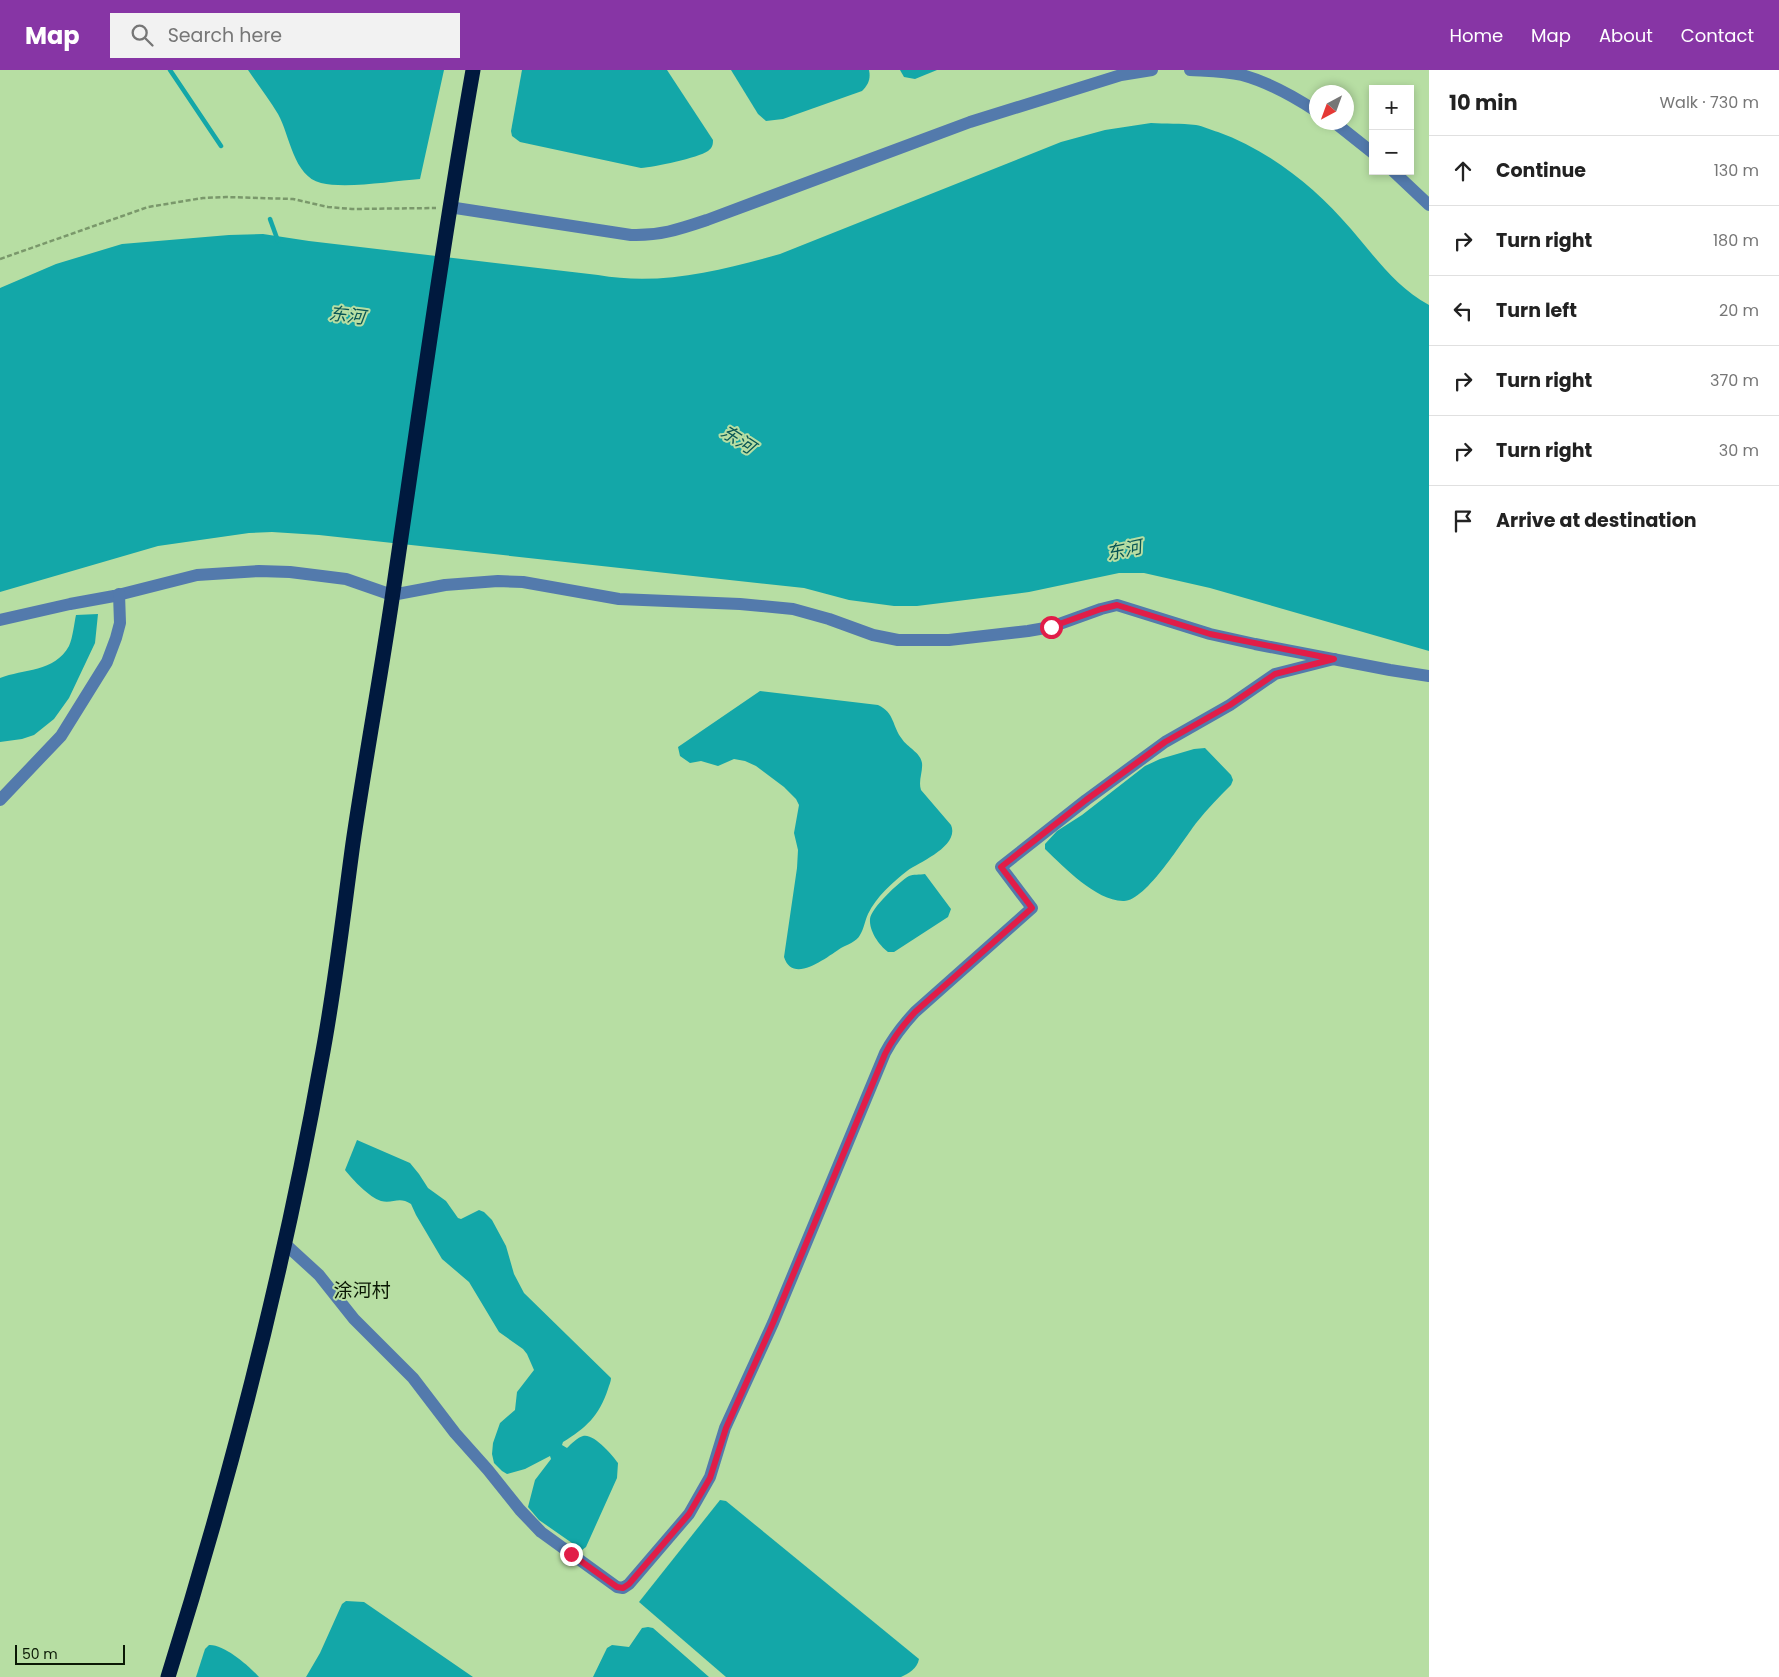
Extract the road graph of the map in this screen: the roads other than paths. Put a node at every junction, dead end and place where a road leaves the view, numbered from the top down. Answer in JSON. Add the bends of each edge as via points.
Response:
{"nodes":[{"id":1,"x":473,"y":70,"type":"edge"},
{"id":2,"x":1152,"y":70,"type":"edge"},
{"id":3,"x":1190,"y":70,"type":"edge"},
{"id":4,"x":1220,"y":71,"type":"edge"},
{"id":5,"x":1309,"y":107,"type":"edge"},
{"id":6,"x":1344,"y":130,"type":"edge"},
{"id":7,"x":1369,"y":150,"type":"edge"},
{"id":8,"x":1397,"y":175,"type":"edge"},
{"id":9,"x":1429,"y":205,"type":"edge"},
{"id":10,"x":449,"y":207,"type":"junction"},
{"id":11,"x":119,"y":594,"type":"junction"},
{"id":12,"x":392,"y":595,"type":"junction"},
{"id":13,"x":0,"y":620,"type":"edge"},
{"id":14,"x":1334,"y":659,"type":"junction"},
{"id":15,"x":1429,"y":676,"type":"edge"},
{"id":16,"x":0,"y":800,"type":"edge"},
{"id":17,"x":284,"y":1243,"type":"junction"},
{"id":18,"x":168,"y":1677,"type":"edge"}],
"edges":[{"from":1,"to":10,"type":"highway"},
{"from":2,"to":10,"type":"street","via":[[1121,74],[970,122],[663,234],[631,235]]},
{"from":3,"to":4,"type":"street"},
{"from":4,"to":5,"type":"street","via":[[1256,80]]},
{"from":6,"to":7,"type":"street"},
{"from":8,"to":9,"type":"street"},
{"from":10,"to":12,"type":"highway"},
{"from":11,"to":12,"type":"street","via":[[197,575],[259,571],[346,579]]},
{"from":11,"to":13,"type":"street"},
{"from":11,"to":16,"type":"street","via":[[120,623],[107,662],[61,736]]},
{"from":12,"to":14,"type":"street","via":[[445,585],[523,582],[613,599],[793,609],[898,640],[949,640],[1028,631],[1051,627],[1117,605],[1210,634]]},
{"from":12,"to":17,"type":"highway","via":[[332,999]]},
{"from":14,"to":15,"type":"street"},
{"from":14,"to":17,"type":"street","via":[[1275,674],[1230,705],[1165,742],[1001,867],[1032,908],[915,1012],[891,1042],[726,1428],[710,1478],[689,1514],[623,1588],[617,1587],[541,1532],[413,1378],[354,1320],[319,1275]]},
{"from":17,"to":18,"type":"highway","via":[[212,1534]]}]}
